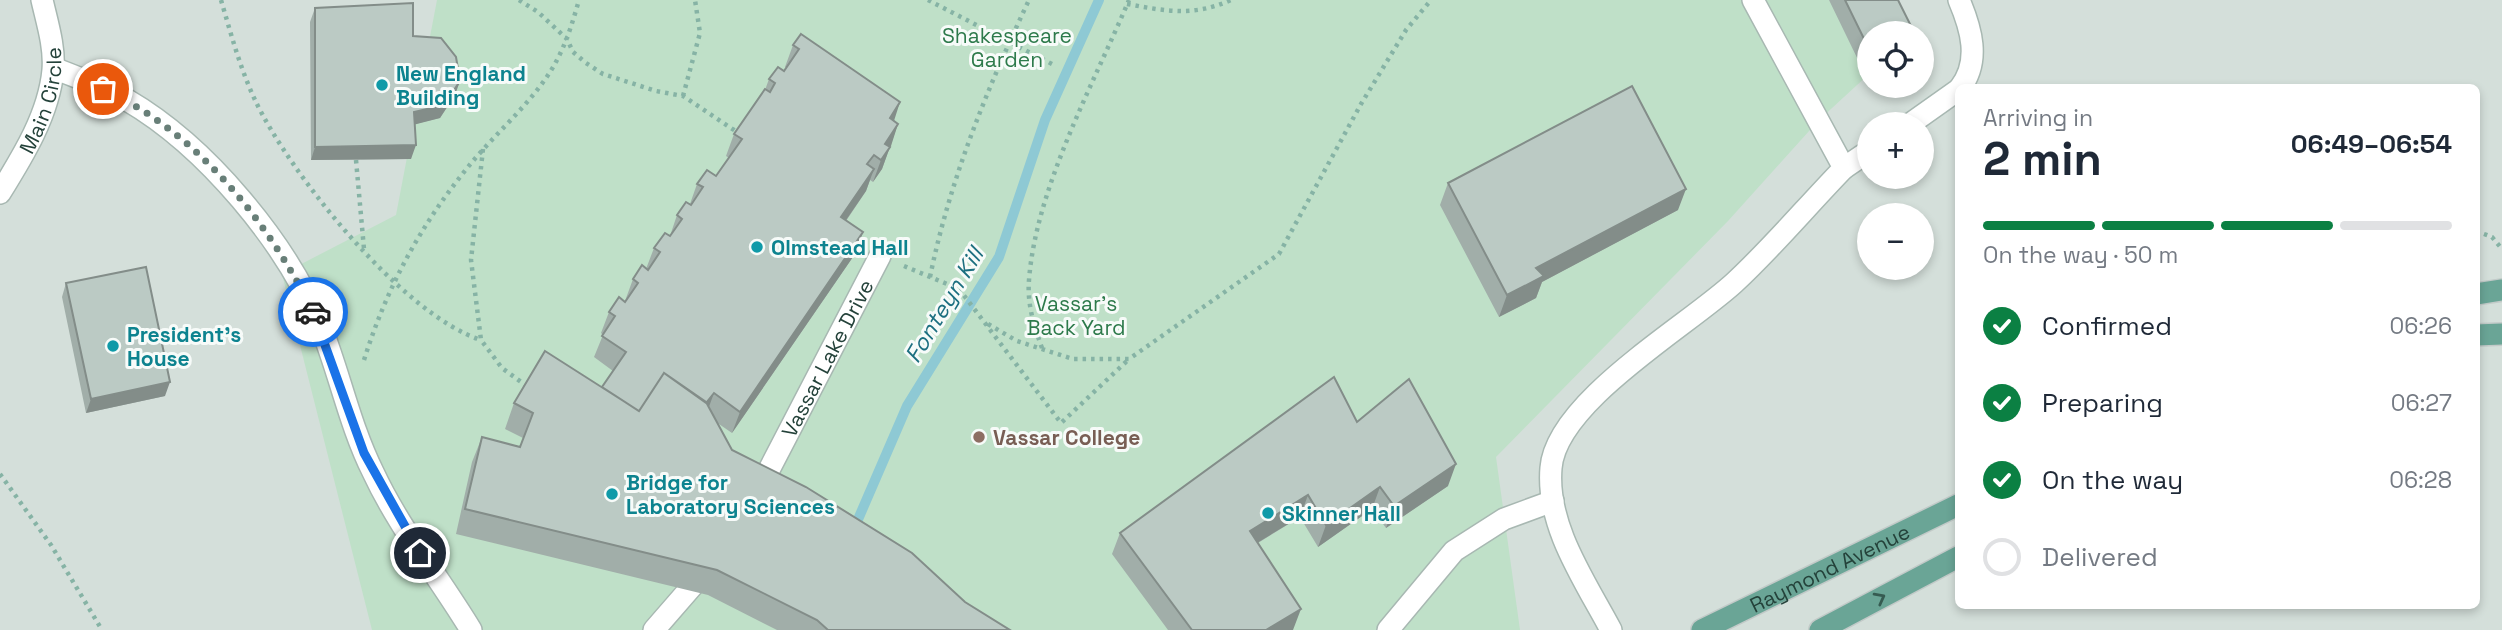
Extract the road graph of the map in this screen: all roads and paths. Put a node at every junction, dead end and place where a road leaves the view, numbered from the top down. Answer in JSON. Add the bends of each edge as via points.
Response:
{"nodes":[{"id":1,"x":42,"y":0,"type":"edge"},
{"id":2,"x":220,"y":0,"type":"edge"},
{"id":3,"x":519,"y":0,"type":"edge"},
{"id":4,"x":579,"y":0,"type":"edge"},
{"id":5,"x":695,"y":0,"type":"edge"},
{"id":6,"x":928,"y":0,"type":"edge"},
{"id":7,"x":1029,"y":0,"type":"edge"},
{"id":8,"x":1231,"y":0,"type":"edge"},
{"id":9,"x":1431,"y":0,"type":"edge"},
{"id":10,"x":1753,"y":0,"type":"edge"},
{"id":11,"x":1959,"y":0,"type":"edge"},
{"id":12,"x":1128,"y":2,"type":"edge"},
{"id":13,"x":567,"y":39,"type":"junction"},
{"id":14,"x":1009,"y":42,"type":"junction"},
{"id":15,"x":1052,"y":64,"type":"dead end"},
{"id":16,"x":54,"y":68,"type":"junction"},
{"id":17,"x":1963,"y":84,"type":"edge"},
{"id":18,"x":1955,"y":92,"type":"edge"},
{"id":19,"x":683,"y":96,"type":"junction"},
{"id":20,"x":1927,"y":112,"type":"edge"},
{"id":21,"x":741,"y":134,"type":"edge"},
{"id":22,"x":483,"y":149,"type":"junction"},
{"id":23,"x":356,"y":159,"type":"edge"},
{"id":24,"x":1857,"y":159,"type":"edge"},
{"id":25,"x":1844,"y":168,"type":"junction"},
{"id":26,"x":0,"y":193,"type":"edge"},
{"id":27,"x":2480,"y":232,"type":"edge"},
{"id":28,"x":2502,"y":249,"type":"edge"},
{"id":29,"x":364,"y":251,"type":"junction"},
{"id":30,"x":880,"y":256,"type":"joint"},
{"id":31,"x":930,"y":277,"type":"junction"},
{"id":32,"x":393,"y":280,"type":"junction"},
{"id":33,"x":2502,"y":290,"type":"edge"},
{"id":34,"x":2480,"y":293,"type":"edge"},
{"id":35,"x":988,"y":324,"type":"junction"},
{"id":36,"x":2502,"y":334,"type":"edge"},
{"id":37,"x":2480,"y":335,"type":"edge"},
{"id":38,"x":481,"y":340,"type":"junction"},
{"id":39,"x":1042,"y":349,"type":"junction"},
{"id":40,"x":1129,"y":359,"type":"junction"},
{"id":41,"x":363,"y":364,"type":"dead end"},
{"id":42,"x":529,"y":388,"type":"edge"},
{"id":43,"x":0,"y":474,"type":"edge"},
{"id":44,"x":1553,"y":501,"type":"junction"},
{"id":45,"x":1955,"y":506,"type":"edge"},
{"id":46,"x":748,"y":512,"type":"edge"},
{"id":47,"x":719,"y":555,"type":"edge"},
{"id":48,"x":1955,"y":559,"type":"edge"},
{"id":49,"x":102,"y":630,"type":"edge"},
{"id":50,"x":471,"y":630,"type":"edge"},
{"id":51,"x":654,"y":630,"type":"edge"},
{"id":52,"x":1388,"y":630,"type":"edge"},
{"id":53,"x":1611,"y":630,"type":"edge"},
{"id":54,"x":1702,"y":630,"type":"edge"},
{"id":55,"x":1820,"y":630,"type":"edge"}],
"edges":[{"from":1,"to":16,"type":"lane","name":"Main Circle"},
{"from":2,"to":29,"type":"path","via":[[243,72],[274,134],[310,189]]},
{"from":3,"to":13,"type":"path"},
{"from":4,"to":13,"type":"path"},
{"from":5,"to":19,"type":"path","via":[[700,33]]},
{"from":6,"to":14,"type":"path"},
{"from":7,"to":14,"type":"path"},
{"from":8,"to":12,"type":"path","via":[[1213,8],[1177,13]]},
{"from":9,"to":40,"type":"path","via":[[1406,30],[1361,104],[1279,254]]},
{"from":10,"to":25,"type":"lane"},
{"from":11,"to":17,"type":"lane","via":[[1973,50]]},
{"from":12,"to":39,"type":"path","via":[[1045,197],[1028,281],[1031,315]]},
{"from":13,"to":19,"type":"path","via":[[573,52],[603,74]]},
{"from":13,"to":22,"type":"path","via":[[542,84]]},
{"from":14,"to":15,"type":"path"},
{"from":14,"to":31,"type":"path","via":[[986,90],[941,223]]},
{"from":16,"to":26,"type":"lane","name":"Main Circle","via":[[27,149]]},
{"from":16,"to":50,"type":"lane","via":[[127,100],[202,157],[275,243],[320,326],[374,475]]},
{"from":18,"to":20,"type":"lane"},
{"from":19,"to":21,"type":"path"},
{"from":22,"to":32,"type":"path","via":[[436,208]]},
{"from":22,"to":38,"type":"path","via":[[471,260]]},
{"from":23,"to":29,"type":"path"},
{"from":24,"to":25,"type":"lane"},
{"from":25,"to":44,"type":"lane","via":[[1734,283],[1601,390],[1572,419],[1552,460]]},
{"from":27,"to":28,"type":"path","via":[[2492,237]]},
{"from":29,"to":32,"type":"path"},
{"from":30,"to":31,"type":"path"},
{"from":30,"to":46,"type":"lane","name":"Vassar Lake Drive"},
{"from":31,"to":35,"type":"path","via":[[959,289]]},
{"from":32,"to":38,"type":"path","via":[[460,333]]},
{"from":32,"to":41,"type":"path"},
{"from":33,"to":34,"type":"main road"},
{"from":35,"to":39,"type":"path"},
{"from":35,"to":40,"type":"path","via":[[1060,423]]},
{"from":36,"to":37,"type":"main road"},
{"from":38,"to":42,"type":"path","via":[[502,368]]},
{"from":39,"to":40,"type":"path","via":[[1073,359]]},
{"from":43,"to":49,"type":"path","via":[[51,545]]},
{"from":44,"to":52,"type":"lane","via":[[1504,519],[1454,551]]},
{"from":44,"to":53,"type":"lane","via":[[1575,562]]},
{"from":45,"to":54,"type":"main road","name":"Raymond Avenue"},
{"from":47,"to":51,"type":"lane"},
{"from":55,"to":48,"type":"main road","one_way":true}]}
